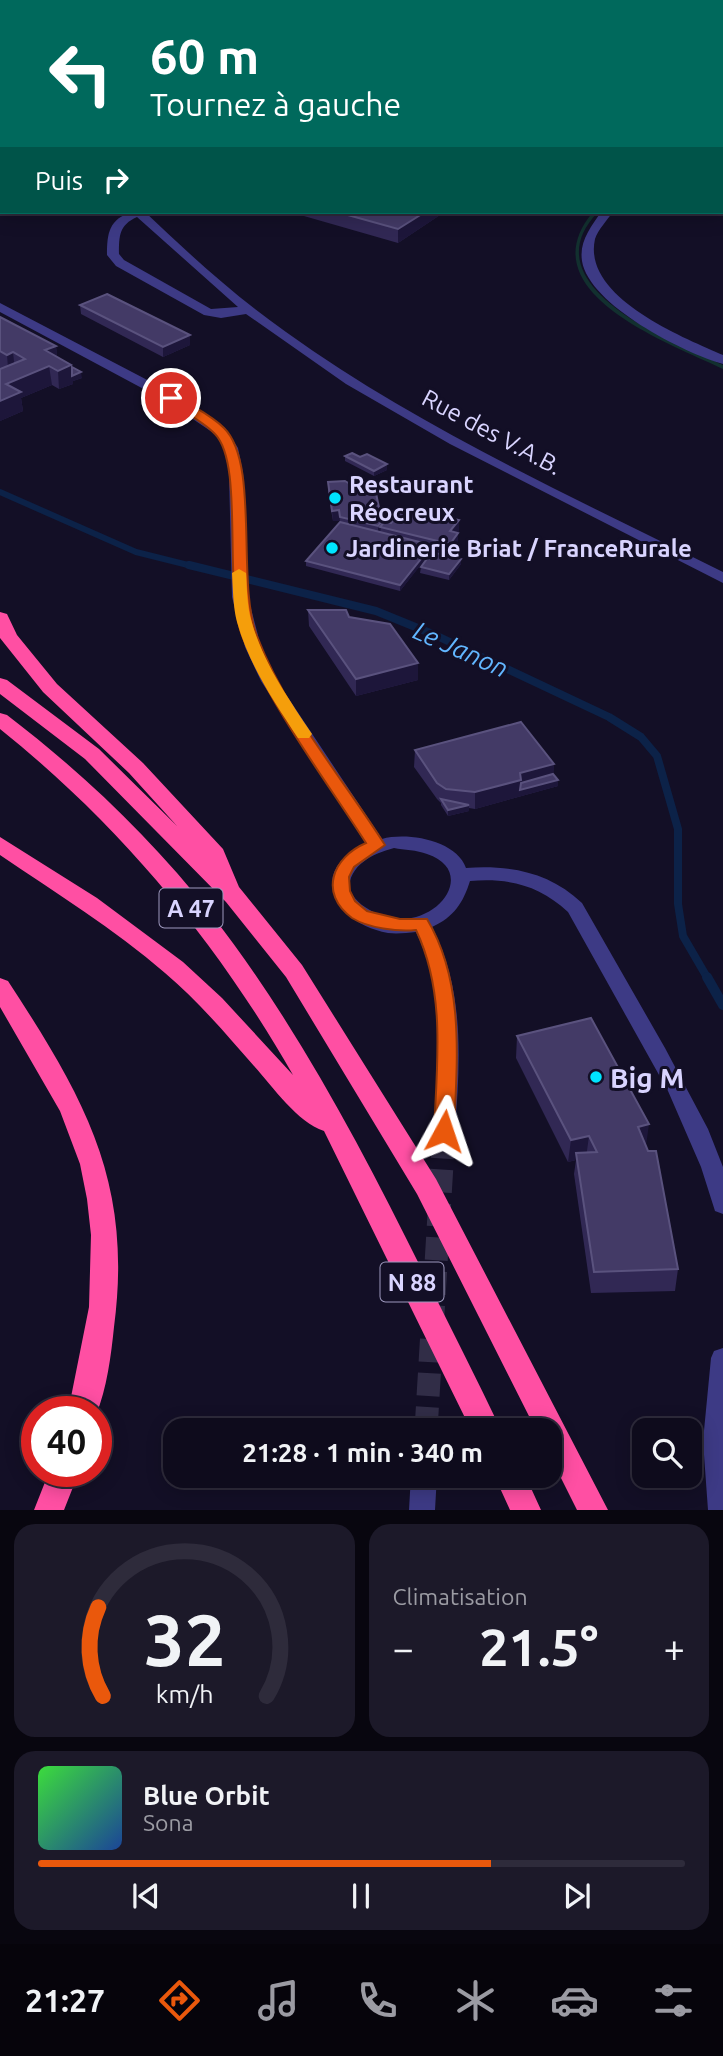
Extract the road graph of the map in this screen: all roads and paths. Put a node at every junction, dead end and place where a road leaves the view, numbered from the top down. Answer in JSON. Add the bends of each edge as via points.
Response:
{"nodes":[{"id":1,"x":135,"y":214,"type":"edge"},
{"id":2,"x":140,"y":214,"type":"edge"},
{"id":3,"x":606,"y":214,"type":"edge"},
{"id":4,"x":0,"y":307,"type":"edge"},
{"id":5,"x":250,"y":309,"type":"junction"},
{"id":6,"x":723,"y":360,"type":"edge"},
{"id":7,"x":723,"y":578,"type":"edge"},
{"id":8,"x":0,"y":618,"type":"edge"},
{"id":9,"x":0,"y":684,"type":"edge"},
{"id":10,"x":0,"y":719,"type":"edge"},
{"id":11,"x":0,"y":844,"type":"edge"},
{"id":12,"x":376,"y":845,"type":"junction"},
{"id":13,"x":461,"y":875,"type":"junction"},
{"id":14,"x":234,"y":896,"type":"junction"},
{"id":15,"x":421,"y":923,"type":"junction"},
{"id":16,"x":0,"y":987,"type":"edge"},
{"id":17,"x":444,"y":1131,"type":"tunnel mouth"},
{"id":18,"x":338,"y":1134,"type":"junction"},
{"id":19,"x":723,"y":1205,"type":"edge"},
{"id":20,"x":723,"y":1358,"type":"edge"},
{"id":21,"x":87,"y":1396,"type":"edge"},
{"id":22,"x":480,"y":1418,"type":"edge"},
{"id":23,"x":58,"y":1487,"type":"edge"},
{"id":24,"x":423,"y":1488,"type":"edge"},
{"id":25,"x":515,"y":1488,"type":"edge"},
{"id":26,"x":50,"y":1510,"type":"edge"},
{"id":27,"x":422,"y":1510,"type":"edge"},
{"id":28,"x":526,"y":1510,"type":"edge"},
{"id":29,"x":593,"y":1510,"type":"edge"},
{"id":30,"x":720,"y":1510,"type":"edge"}],
"edges":[{"from":1,"to":5,"type":"street","name":"Rue des V.A.B.","via":[[115,225],[113,255],[120,263],[208,312]]},
{"from":2,"to":5,"type":"street","name":"Rue des V.A.B."},
{"from":3,"to":6,"type":"street","via":[[588,244],[591,267],[605,290],[652,326]]},
{"from":4,"to":12,"type":"street","via":[[171,398],[220,431],[231,448],[236,473],[244,620],[270,681]]},
{"from":5,"to":7,"type":"street","name":"Rue des V.A.B.","via":[[343,376],[434,428]]},
{"from":8,"to":14,"type":"highway","number":"N 88","via":[[8,636],[50,688],[136,768],[215,855]]},
{"from":9,"to":14,"type":"highway","number":"A 47","via":[[92,754]]},
{"from":10,"to":18,"type":"highway","number":"A 47","via":[[68,775],[167,877],[256,994]]},
{"from":11,"to":18,"type":"highway","via":[[174,967],[222,1011],[290,1091]]},
{"from":12,"to":13,"type":"street","via":[[394,842],[428,847],[449,859]]},
{"from":12,"to":15,"type":"street","via":[[347,863],[340,877],[348,904],[379,923]]},
{"from":13,"to":15,"type":"street","via":[[463,887],[450,909]]},
{"from":13,"to":19,"type":"street","via":[[531,878],[562,893],[575,908],[693,1121]]},
{"from":14,"to":29,"type":"highway","number":"N 88","via":[[294,971],[427,1187]]},
{"from":15,"to":17,"type":"street","via":[[435,951],[449,1026]]},
{"from":16,"to":21,"type":"highway","via":[[45,1056],[82,1132],[98,1188],[105,1301]]},
{"from":18,"to":22,"type":"highway","number":"N 88"},
{"from":20,"to":30,"type":"street","via":[[715,1441]]},
{"from":23,"to":26,"type":"highway"},
{"from":24,"to":27,"type":"street"},
{"from":25,"to":28,"type":"highway"}]}
